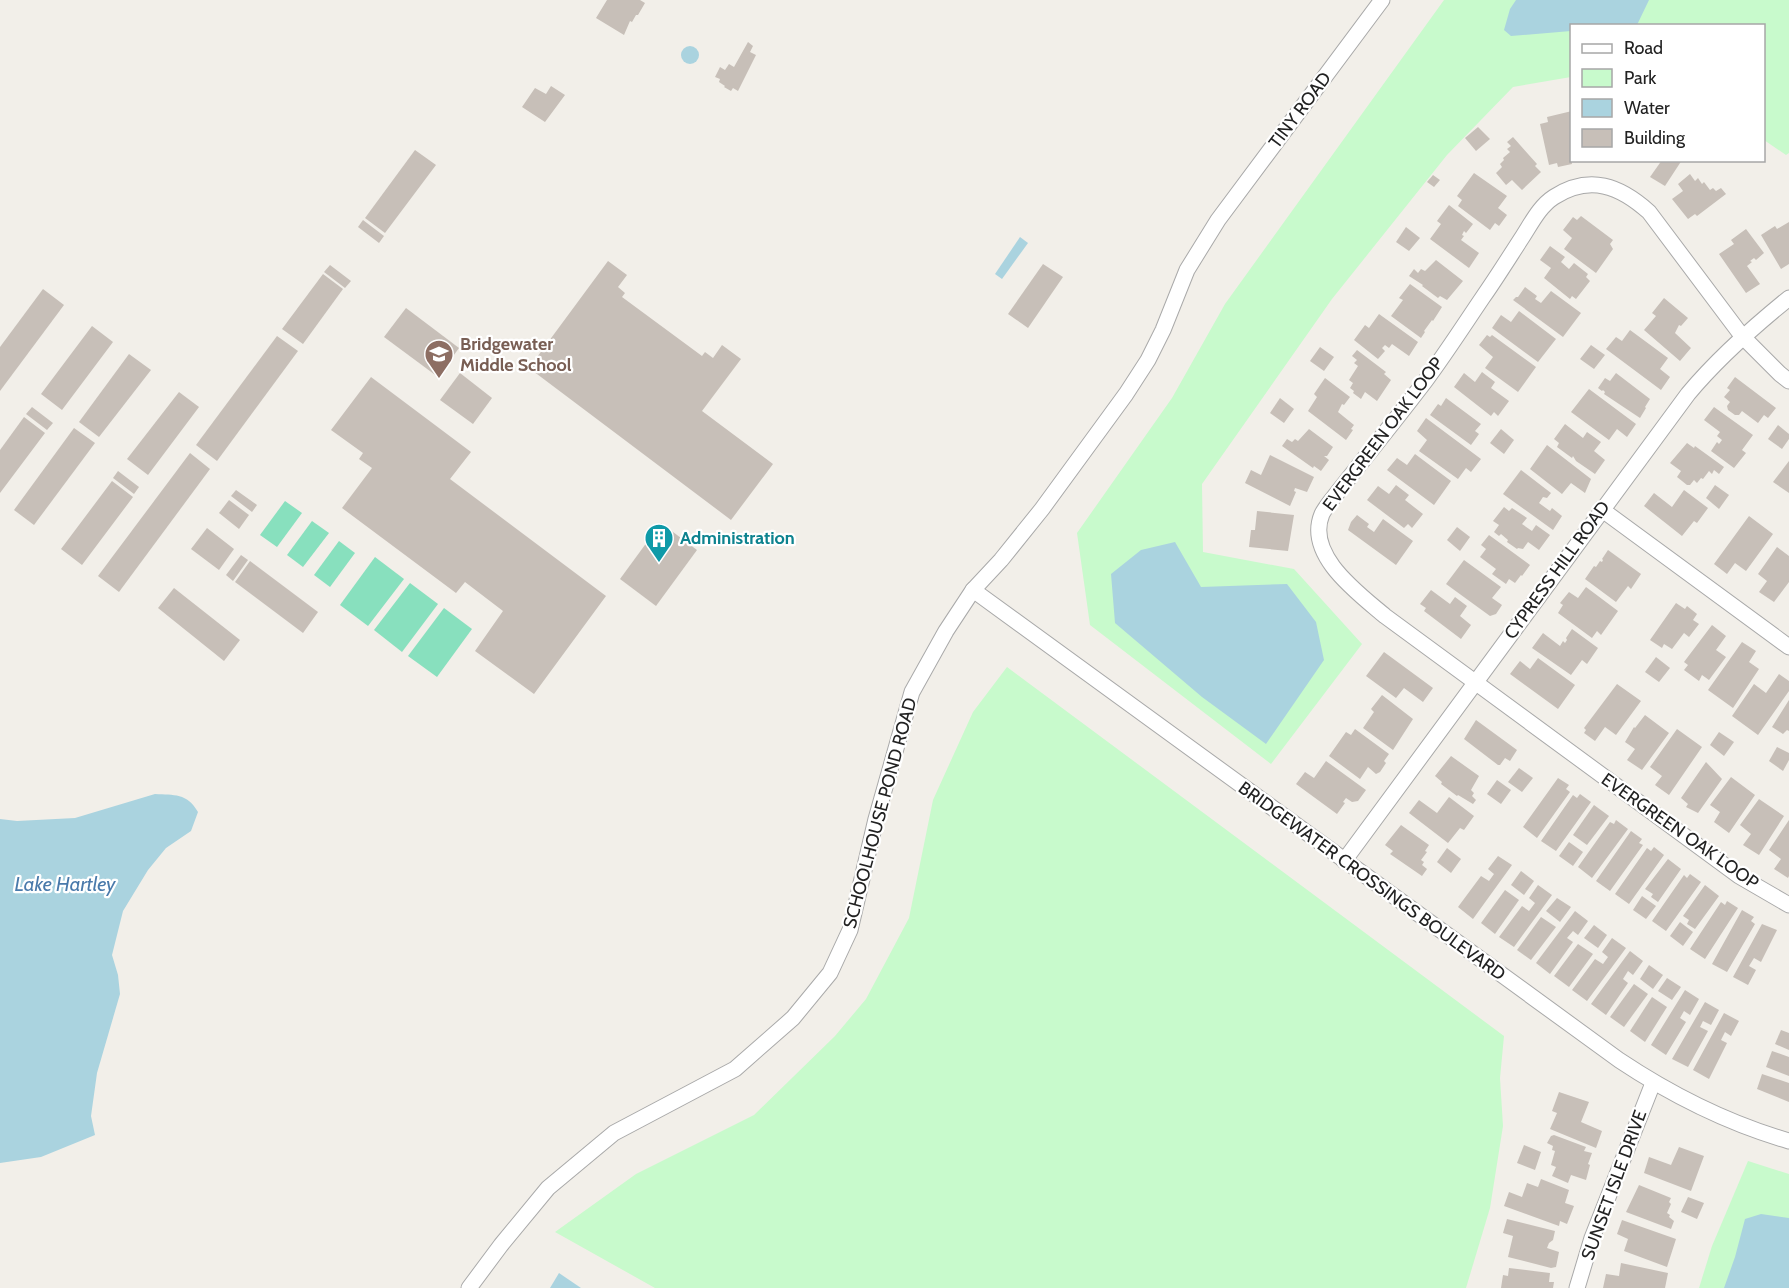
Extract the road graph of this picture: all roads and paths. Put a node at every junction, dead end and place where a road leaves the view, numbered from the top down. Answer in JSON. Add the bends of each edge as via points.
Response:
{"nodes":[{"id":1,"x":1382,"y":0,"type":"edge"},
{"id":2,"x":1218,"y":220,"type":"joint"},
{"id":3,"x":1789,"y":298,"type":"edge"},
{"id":4,"x":1742,"y":336,"type":"junction"},
{"id":5,"x":1789,"y":381,"type":"edge"},
{"id":6,"x":1601,"y":509,"type":"junction"},
{"id":7,"x":973,"y":590,"type":"junction"},
{"id":8,"x":1789,"y":647,"type":"edge"},
{"id":9,"x":1475,"y":683,"type":"junction"},
{"id":10,"x":1344,"y":861,"type":"junction"},
{"id":11,"x":1789,"y":905,"type":"edge"},
{"id":12,"x":1653,"y":1083,"type":"junction"},
{"id":13,"x":1789,"y":1141,"type":"edge"},
{"id":14,"x":469,"y":1288,"type":"edge"},
{"id":15,"x":1577,"y":1288,"type":"edge"}],
"edges":[{"from":1,"to":2,"type":"street","name":"TINY ROAD"},
{"from":2,"to":7,"type":"street","name":"SCHOOLHOUSE POND ROAD","via":[[1187,270],[1163,330],[1132,385],[1042,509]]},
{"from":3,"to":4,"type":"street","name":"CYPRESS HILL ROAD"},
{"from":4,"to":5,"type":"street","name":"EVERGREEN OAK LOOP"},
{"from":4,"to":6,"type":"street","name":"CYPRESS HILL ROAD","via":[[1688,394]]},
{"from":4,"to":9,"type":"street","name":"EVERGREEN OAK LOOP","via":[[1649,212],[1622,191],[1604,185],[1569,190],[1553,198],[1539,212],[1426,379],[1330,502],[1322,514],[1319,531],[1327,559],[1358,593]]},
{"from":6,"to":8,"type":"street"},
{"from":6,"to":9,"type":"street","name":"CYPRESS HILL ROAD"},
{"from":7,"to":10,"type":"street","name":"BRIDGEWATER CROSSINGS BOULEVARD"},
{"from":7,"to":14,"type":"street","name":"SCHOOLHOUSE POND ROAD","via":[[912,692],[850,930],[830,973],[793,1018],[735,1070],[614,1133],[548,1188]]},
{"from":9,"to":10,"type":"street","name":"CYPRESS HILL ROAD"},
{"from":9,"to":11,"type":"street","name":"EVERGREEN OAK LOOP","via":[[1739,876]]},
{"from":10,"to":12,"type":"street","name":"BRIDGEWATER CROSSINGS BOULEVARD"},
{"from":12,"to":13,"type":"street","name":"BRIDGEWATER CROSSINGS BOULEVARD","via":[[1727,1118]]},
{"from":12,"to":15,"type":"street","name":"SUNSET ISLE DRIVE","via":[[1592,1238]]}]}
